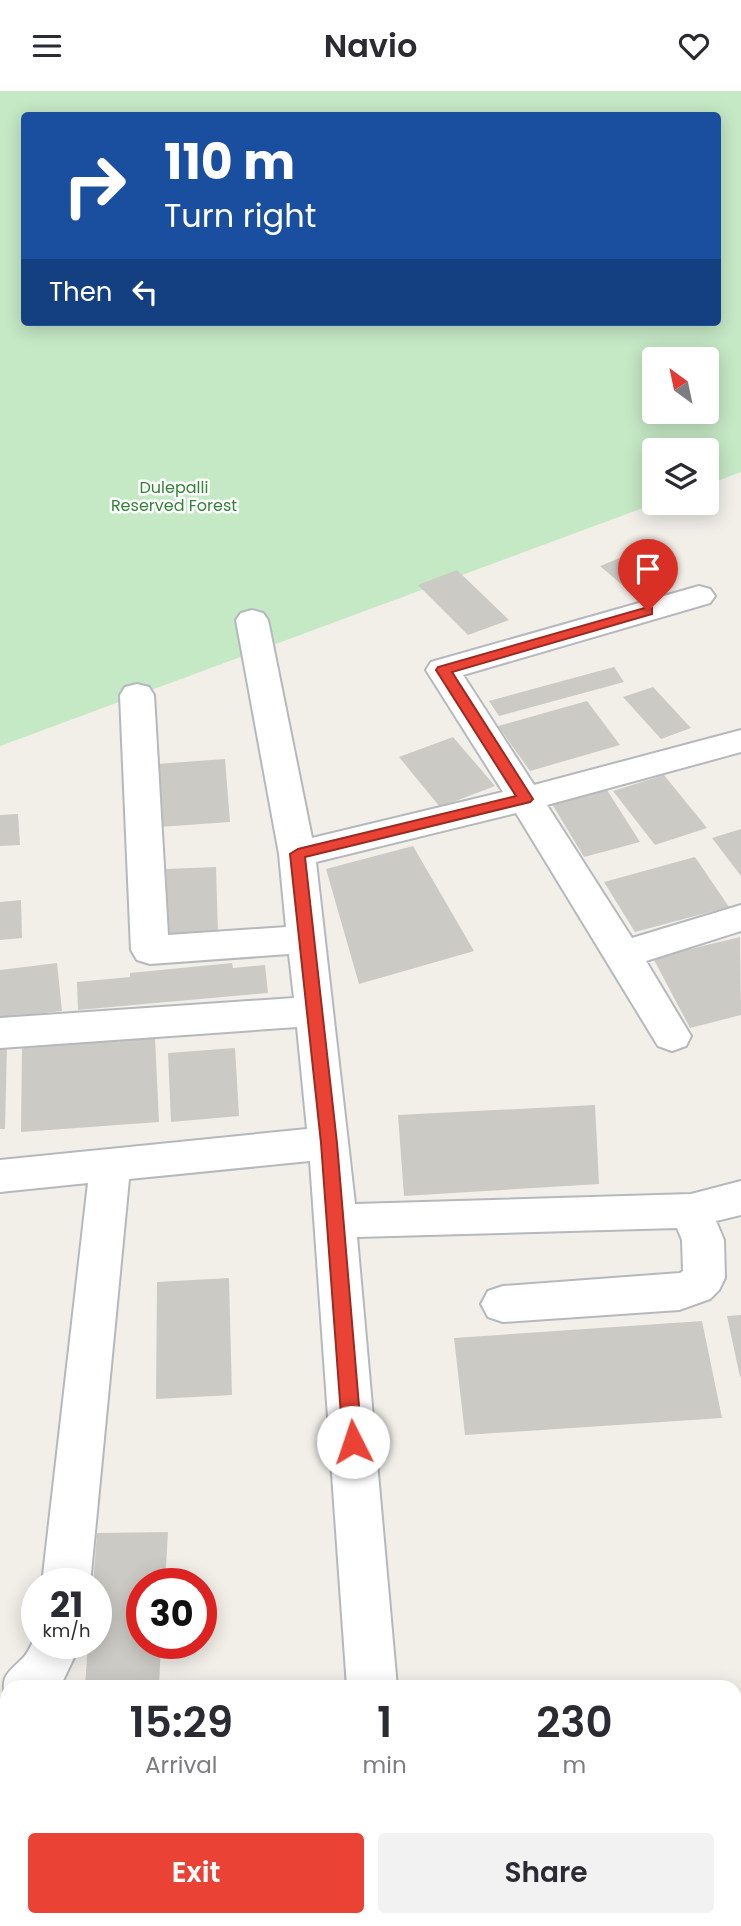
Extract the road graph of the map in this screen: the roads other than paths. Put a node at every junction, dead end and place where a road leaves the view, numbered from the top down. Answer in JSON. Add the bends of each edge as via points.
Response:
{"nodes":[{"id":1,"x":699,"y":597,"type":"dead end"},
{"id":2,"x":252,"y":620,"type":"dead end"},
{"id":3,"x":137,"y":695,"type":"dead end"},
{"id":4,"x":741,"y":741,"type":"edge"},
{"id":5,"x":525,"y":799,"type":"junction"},
{"id":6,"x":298,"y":854,"type":"junction"},
{"id":7,"x":741,"y":918,"type":"edge"},
{"id":8,"x":308,"y":939,"type":"junction"},
{"id":9,"x":623,"y":954,"type":"junction"},
{"id":10,"x":314,"y":1011,"type":"junction"},
{"id":11,"x":0,"y":1033,"type":"edge"},
{"id":12,"x":672,"y":1036,"type":"dead end"},
{"id":13,"x":329,"y":1143,"type":"junction"},
{"id":14,"x":110,"y":1167,"type":"junction"},
{"id":15,"x":0,"y":1176,"type":"edge"},
{"id":16,"x":741,"y":1198,"type":"edge"},
{"id":17,"x":691,"y":1211,"type":"junction"},
{"id":18,"x":335,"y":1221,"type":"junction"},
{"id":19,"x":503,"y":1304,"type":"dead end"},
{"id":20,"x":68,"y":1568,"type":"edge"},
{"id":21,"x":49,"y":1659,"type":"edge"},
{"id":22,"x":32,"y":1680,"type":"edge"},
{"id":23,"x":371,"y":1680,"type":"edge"}],
"edges":[{"from":1,"to":5,"type":"street","via":[[443,670]]},
{"from":2,"to":6,"type":"street"},
{"from":3,"to":8,"type":"street","via":[[150,950]]},
{"from":4,"to":5,"type":"street"},
{"from":5,"to":6,"type":"street"},
{"from":5,"to":9,"type":"street"},
{"from":6,"to":8,"type":"street"},
{"from":7,"to":9,"type":"street"},
{"from":8,"to":10,"type":"street"},
{"from":9,"to":12,"type":"street"},
{"from":10,"to":11,"type":"street"},
{"from":10,"to":13,"type":"street"},
{"from":13,"to":14,"type":"street"},
{"from":13,"to":18,"type":"street"},
{"from":14,"to":15,"type":"street"},
{"from":14,"to":20,"type":"street"},
{"from":16,"to":17,"type":"street"},
{"from":17,"to":18,"type":"street"},
{"from":17,"to":19,"type":"street","via":[[703,1240],[704,1278],[695,1286],[679,1292]]},
{"from":18,"to":23,"type":"street"},
{"from":21,"to":22,"type":"street"}]}
